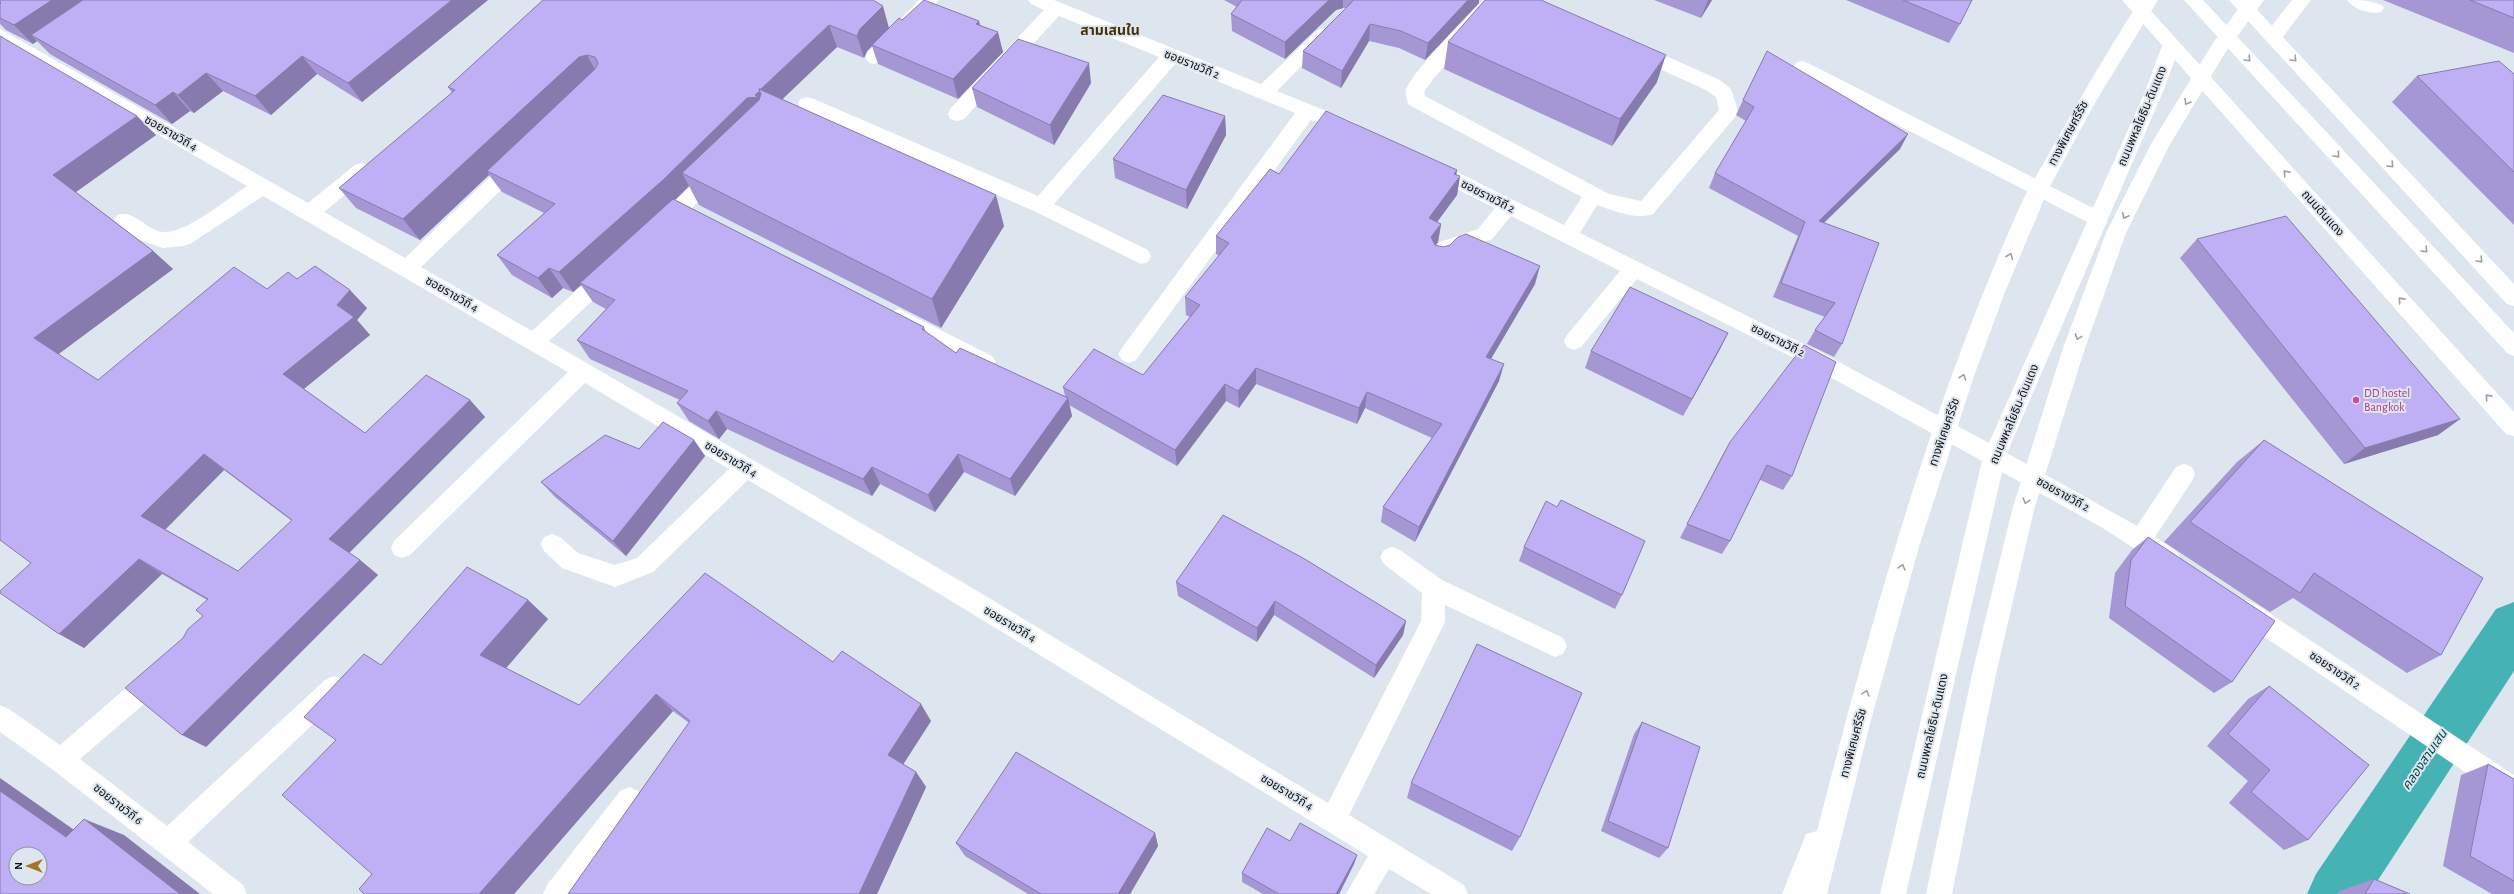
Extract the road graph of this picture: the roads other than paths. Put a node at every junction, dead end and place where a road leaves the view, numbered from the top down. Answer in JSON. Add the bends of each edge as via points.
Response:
{"nodes":[{"id":1,"x":930,"y":0,"type":"edge"},
{"id":2,"x":1037,"y":0,"type":"edge"},
{"id":3,"x":1493,"y":0,"type":"edge"},
{"id":4,"x":2131,"y":0,"type":"edge"},
{"id":5,"x":2149,"y":0,"type":"edge"},
{"id":6,"x":2193,"y":0,"type":"edge"},
{"id":7,"x":2238,"y":0,"type":"edge"},
{"id":8,"x":2255,"y":0,"type":"edge"},
{"id":9,"x":2302,"y":0,"type":"edge"},
{"id":10,"x":2356,"y":0,"type":"edge"},
{"id":11,"x":1056,"y":8,"type":"junction"},
{"id":12,"x":2375,"y":8,"type":"dead end"},
{"id":13,"x":1337,"y":20,"type":"edge"},
{"id":14,"x":0,"y":35,"type":"edge"},
{"id":15,"x":2273,"y":37,"type":"junction"},
{"id":16,"x":52,"y":42,"type":"edge"},
{"id":17,"x":1620,"y":44,"type":"edge"},
{"id":18,"x":2171,"y":46,"type":"junction"},
{"id":19,"x":34,"y":54,"type":"junction"},
{"id":20,"x":1172,"y":55,"type":"junction"},
{"id":21,"x":874,"y":57,"type":"edge"},
{"id":22,"x":1802,"y":68,"type":"dead end"},
{"id":23,"x":1263,"y":93,"type":"junction"},
{"id":24,"x":807,"y":104,"type":"dead end"},
{"id":25,"x":1307,"y":111,"type":"junction"},
{"id":26,"x":956,"y":114,"type":"dead end"},
{"id":27,"x":1365,"y":134,"type":"edge"},
{"id":28,"x":531,"y":150,"type":"edge"},
{"id":29,"x":378,"y":158,"type":"edge"},
{"id":30,"x":1415,"y":159,"type":"edge"},
{"id":31,"x":726,"y":164,"type":"edge"},
{"id":32,"x":262,"y":186,"type":"junction"},
{"id":33,"x":1593,"y":195,"type":"junction"},
{"id":34,"x":1041,"y":206,"type":"junction"},
{"id":35,"x":1508,"y":206,"type":"junction"},
{"id":36,"x":310,"y":212,"type":"junction"},
{"id":37,"x":2098,"y":219,"type":"junction"},
{"id":38,"x":124,"y":220,"type":"dead end"},
{"id":39,"x":1568,"y":236,"type":"junction"},
{"id":40,"x":647,"y":239,"type":"edge"},
{"id":41,"x":1141,"y":256,"type":"dead end"},
{"id":42,"x":1439,"y":256,"type":"edge"},
{"id":43,"x":624,"y":260,"type":"edge"},
{"id":44,"x":407,"y":268,"type":"junction"},
{"id":45,"x":1634,"y":268,"type":"junction"},
{"id":46,"x":2514,"y":298,"type":"edge"},
{"id":47,"x":880,"y":308,"type":"edge"},
{"id":48,"x":1574,"y":341,"type":"dead end"},
{"id":49,"x":534,"y":342,"type":"junction"},
{"id":50,"x":2514,"y":347,"type":"edge"},
{"id":51,"x":1129,"y":354,"type":"dead end"},
{"id":52,"x":1000,"y":369,"type":"edge"},
{"id":53,"x":583,"y":371,"type":"junction"},
{"id":54,"x":2514,"y":426,"type":"edge"},
{"id":55,"x":1994,"y":457,"type":"junction"},
{"id":56,"x":745,"y":468,"type":"junction"},
{"id":57,"x":2184,"y":474,"type":"dead end"},
{"id":58,"x":2140,"y":540,"type":"junction"},
{"id":59,"x":552,"y":544,"type":"dead end"},
{"id":60,"x":402,"y":548,"type":"dead end"},
{"id":61,"x":1392,"y":557,"type":"dead end"},
{"id":62,"x":2186,"y":571,"type":"edge"},
{"id":63,"x":1434,"y":588,"type":"junction"},
{"id":64,"x":2232,"y":601,"type":"edge"},
{"id":65,"x":1555,"y":646,"type":"dead end"},
{"id":66,"x":174,"y":662,"type":"edge"},
{"id":67,"x":334,"y":688,"type":"edge"},
{"id":68,"x":0,"y":717,"type":"edge"},
{"id":69,"x":1852,"y":744,"type":"junction"},
{"id":70,"x":61,"y":760,"type":"junction"},
{"id":71,"x":2514,"y":790,"type":"edge"},
{"id":72,"x":629,"y":800,"type":"dead end"},
{"id":73,"x":1333,"y":820,"type":"junction"},
{"id":74,"x":168,"y":843,"type":"junction"},
{"id":75,"x":1386,"y":852,"type":"junction"},
{"id":76,"x":234,"y":894,"type":"edge"},
{"id":77,"x":556,"y":894,"type":"edge"},
{"id":78,"x":1358,"y":894,"type":"edge"},
{"id":79,"x":1456,"y":894,"type":"edge"},
{"id":80,"x":1795,"y":894,"type":"edge"},
{"id":81,"x":1814,"y":894,"type":"edge"},
{"id":82,"x":1894,"y":894,"type":"edge"},
{"id":83,"x":1939,"y":894,"type":"edge"}],
"edges":[{"from":1,"to":21,"type":"main road"},
{"from":2,"to":11,"type":"main road","name":"ซอยราชวิถี 2"},
{"from":3,"to":33,"type":"main road","via":[[1427,73],[1415,91],[1416,100]]},
{"from":4,"to":18,"type":"main road","name":"ถนนดินแดง"},
{"from":69,"to":5,"type":"main road","name":"ทางพิเศษศรีรัช","one_way":true,"via":[[1922,496],[2006,264],[2029,207],[2090,93]]},
{"from":6,"to":50,"type":"main road","one_way":true},
{"from":7,"to":15,"type":"main road"},
{"from":8,"to":83,"type":"main road","one_way":true,"via":[[2219,48],[2161,144],[2116,233],[2074,348],[2023,510],[1984,674]]},
{"from":9,"to":15,"type":"main road"},
{"from":10,"to":12,"type":"main road"},
{"from":11,"to":20,"type":"main road","name":"ซอยราชวิถี 2"},
{"from":11,"to":26,"type":"main road"},
{"from":13,"to":23,"type":"main road"},
{"from":14,"to":19,"type":"main road","name":"ซอยราชวิถี 4"},
{"from":15,"to":46,"type":"main road","one_way":true},
{"from":16,"to":19,"type":"main road"},
{"from":17,"to":33,"type":"main road","via":[[1714,85],[1724,94],[1729,111],[1646,209],[1631,208]]},
{"from":18,"to":37,"type":"main road","name":"ถนนพหลโยธิน-ดินแดง","via":[[2153,94]]},
{"from":54,"to":18,"type":"main road","name":"ถนนดินแดง","one_way":true},
{"from":19,"to":32,"type":"main road","name":"ซอยราชวิถี 4"},
{"from":20,"to":23,"type":"main road","name":"ซอยราชวิถี 2"},
{"from":20,"to":34,"type":"main road"},
{"from":22,"to":37,"type":"main road"},
{"from":23,"to":25,"type":"main road","name":"ซอยราชวิถี 2"},
{"from":24,"to":34,"type":"main road"},
{"from":25,"to":27,"type":"main road","name":"ซอยราชวิถี 2"},
{"from":25,"to":51,"type":"main road"},
{"from":28,"to":44,"type":"main road"},
{"from":29,"to":36,"type":"main road"},
{"from":30,"to":35,"type":"main road","name":"ซอยราชวิถี 2"},
{"from":31,"to":40,"type":"main road","via":[[689,210]]},
{"from":32,"to":36,"type":"main road","name":"ซอยราชวิถี 4"},
{"from":32,"to":38,"type":"main road","via":[[183,238],[163,240],[142,233]]},
{"from":33,"to":39,"type":"main road"},
{"from":34,"to":41,"type":"main road"},
{"from":35,"to":39,"type":"main road","name":"ซอยราชวิถี 2"},
{"from":35,"to":42,"type":"main road","via":[[1485,234],[1447,248]]},
{"from":36,"to":44,"type":"main road","name":"ซอยราชวิถี 4"},
{"from":37,"to":55,"type":"main road","name":"ถนนพหลโยธิน-ดินแดง"},
{"from":39,"to":45,"type":"main road","name":"ซอยราชวิถี 2"},
{"from":43,"to":49,"type":"main road"},
{"from":44,"to":49,"type":"main road","name":"ซอยราชวิถี 4"},
{"from":45,"to":48,"type":"main road"},
{"from":45,"to":55,"type":"main road","name":"ซอยราชวิถี 2","via":[[1819,361]]},
{"from":47,"to":52,"type":"main road"},
{"from":49,"to":53,"type":"main road","name":"ซอยราชวิถี 4"},
{"from":53,"to":56,"type":"main road","name":"ซอยราชวิถี 4"},
{"from":53,"to":60,"type":"main road"},
{"from":55,"to":58,"type":"main road","name":"ซอยราชวิถี 2","via":[[2109,520]]},
{"from":55,"to":82,"type":"main road","name":"ถนนพหลโยธิน-ดินแดง"},
{"from":56,"to":59,"type":"main road","via":[[645,565],[615,576],[570,561]]},
{"from":56,"to":73,"type":"main road","name":"ซอยราชวิถี 4","via":[[961,594]]},
{"from":57,"to":58,"type":"main road"},
{"from":58,"to":62,"type":"main road","name":"ซอยราชวิถี 2"},
{"from":61,"to":63,"type":"main road"},
{"from":63,"to":65,"type":"main road"},
{"from":63,"to":73,"type":"main road","via":[[1433,622]]},
{"from":64,"to":71,"type":"main road","name":"ซอยราชวิถี 2"},
{"from":66,"to":70,"type":"main road"},
{"from":67,"to":74,"type":"main road"},
{"from":68,"to":70,"type":"main road","name":"ซอยราชวิถี 6"},
{"from":69,"to":80,"type":"main road"},
{"from":69,"to":81,"type":"main road","name":"ทางพิเศษศรีรัช"},
{"from":70,"to":74,"type":"main road","name":"ซอยราชวิถี 6"},
{"from":72,"to":77,"type":"main road"},
{"from":73,"to":75,"type":"main road","name":"ซอยราชวิถี 4"},
{"from":74,"to":76,"type":"main road","name":"ซอยราชวิถี 6"},
{"from":75,"to":78,"type":"main road"},
{"from":75,"to":79,"type":"main road","name":"ซอยราชวิถี 4"}]}
